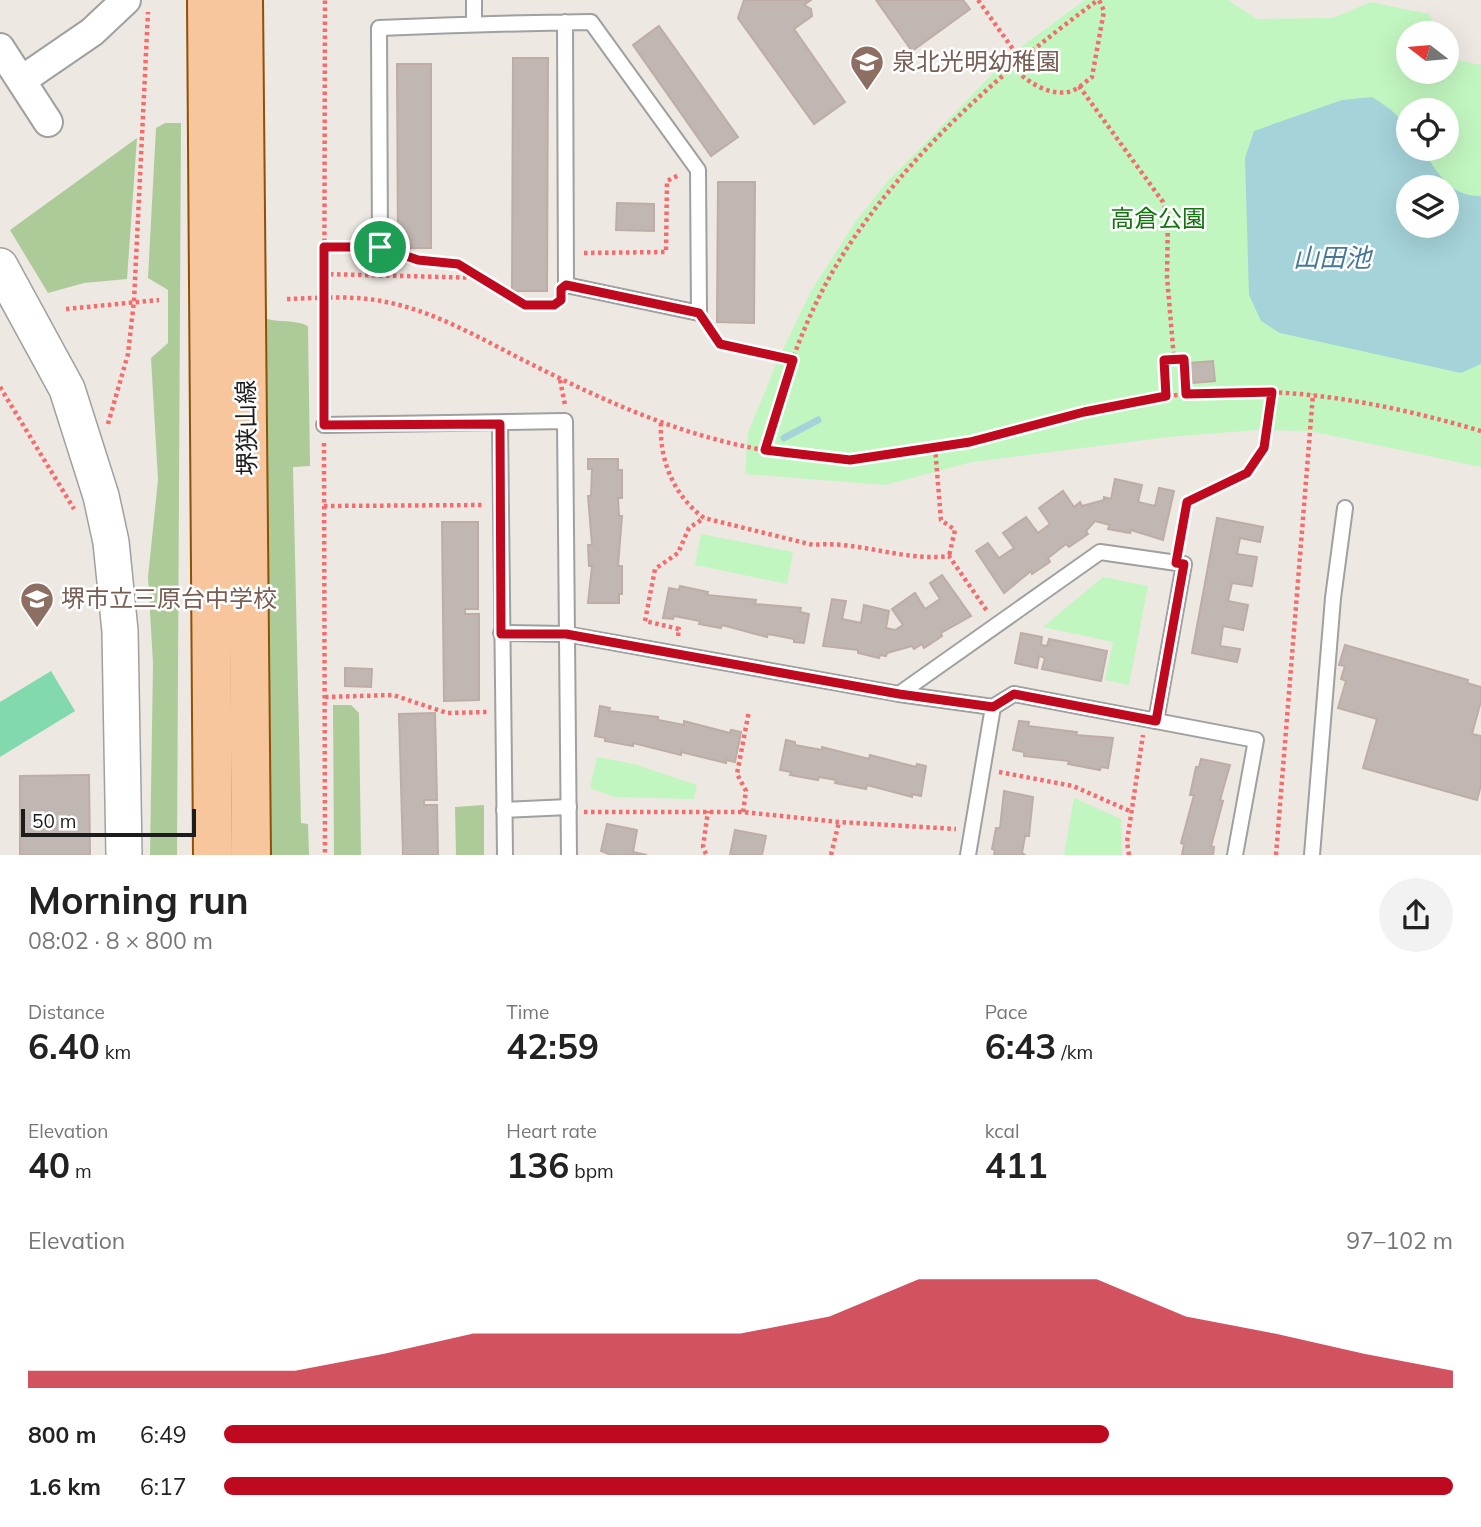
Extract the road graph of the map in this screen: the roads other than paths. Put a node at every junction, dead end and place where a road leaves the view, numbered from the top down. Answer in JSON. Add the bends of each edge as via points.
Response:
{"nodes":[{"id":1,"x":126,"y":0,"type":"edge"},
{"id":2,"x":208,"y":0,"type":"edge"},
{"id":3,"x":243,"y":0,"type":"edge"},
{"id":4,"x":474,"y":0,"type":"edge"},
{"id":5,"x":565,"y":22,"type":"junction"},
{"id":6,"x":474,"y":24,"type":"junction"},
{"id":7,"x":0,"y":48,"type":"edge"},
{"id":8,"x":22,"y":80,"type":"junction"},
{"id":9,"x":48,"y":122,"type":"dead end"},
{"id":10,"x":380,"y":247,"type":"road end"},
{"id":11,"x":0,"y":266,"type":"edge"},
{"id":12,"x":500,"y":424,"type":"junction"},
{"id":13,"x":324,"y":425,"type":"road end"},
{"id":14,"x":1345,"y":508,"type":"dead end"},
{"id":15,"x":501,"y":634,"type":"junction"},
{"id":16,"x":566,"y":634,"type":"junction"},
{"id":17,"x":899,"y":694,"type":"junction"},
{"id":18,"x":993,"y":707,"type":"junction"},
{"id":19,"x":1151,"y":720,"type":"junction"},
{"id":20,"x":504,"y":810,"type":"junction"},
{"id":21,"x":569,"y":810,"type":"junction"},
{"id":22,"x":124,"y":855,"type":"edge"},
{"id":23,"x":213,"y":855,"type":"edge"},
{"id":24,"x":251,"y":855,"type":"edge"},
{"id":25,"x":505,"y":855,"type":"edge"},
{"id":26,"x":569,"y":855,"type":"edge"},
{"id":27,"x":968,"y":855,"type":"edge"},
{"id":28,"x":1235,"y":855,"type":"edge"},
{"id":29,"x":1312,"y":855,"type":"edge"}],
"edges":[{"from":1,"to":8,"type":"street","via":[[92,32]]},
{"from":2,"to":23,"type":"main road","name":"堺狭山線"},
{"from":3,"to":24,"type":"main road","name":"堺狭山線"},
{"from":4,"to":6,"type":"lane"},
{"from":5,"to":5,"type":"lane","via":[[566,285],[699,313],[695,166],[590,22]]},
{"from":5,"to":6,"type":"lane"},
{"from":6,"to":10,"type":"lane","via":[[379,29]]},
{"from":7,"to":8,"type":"street"},
{"from":8,"to":9,"type":"street"},
{"from":11,"to":22,"type":"street","via":[[67,389],[109,531],[120,631]]},
{"from":12,"to":13,"type":"lane"},
{"from":12,"to":15,"type":"lane"},
{"from":12,"to":16,"type":"lane","via":[[565,421]]},
{"from":14,"to":29,"type":"lane","via":[[1332,598]]},
{"from":15,"to":16,"type":"lane"},
{"from":15,"to":20,"type":"lane"},
{"from":16,"to":17,"type":"lane"},
{"from":16,"to":21,"type":"lane"},
{"from":17,"to":18,"type":"lane"},
{"from":17,"to":19,"type":"lane","via":[[1100,552],[1184,564]]},
{"from":18,"to":19,"type":"lane","via":[[1014,694]]},
{"from":18,"to":27,"type":"lane"},
{"from":19,"to":28,"type":"lane","via":[[1256,740]]},
{"from":20,"to":21,"type":"lane"},
{"from":20,"to":25,"type":"lane"},
{"from":21,"to":26,"type":"lane"}]}
